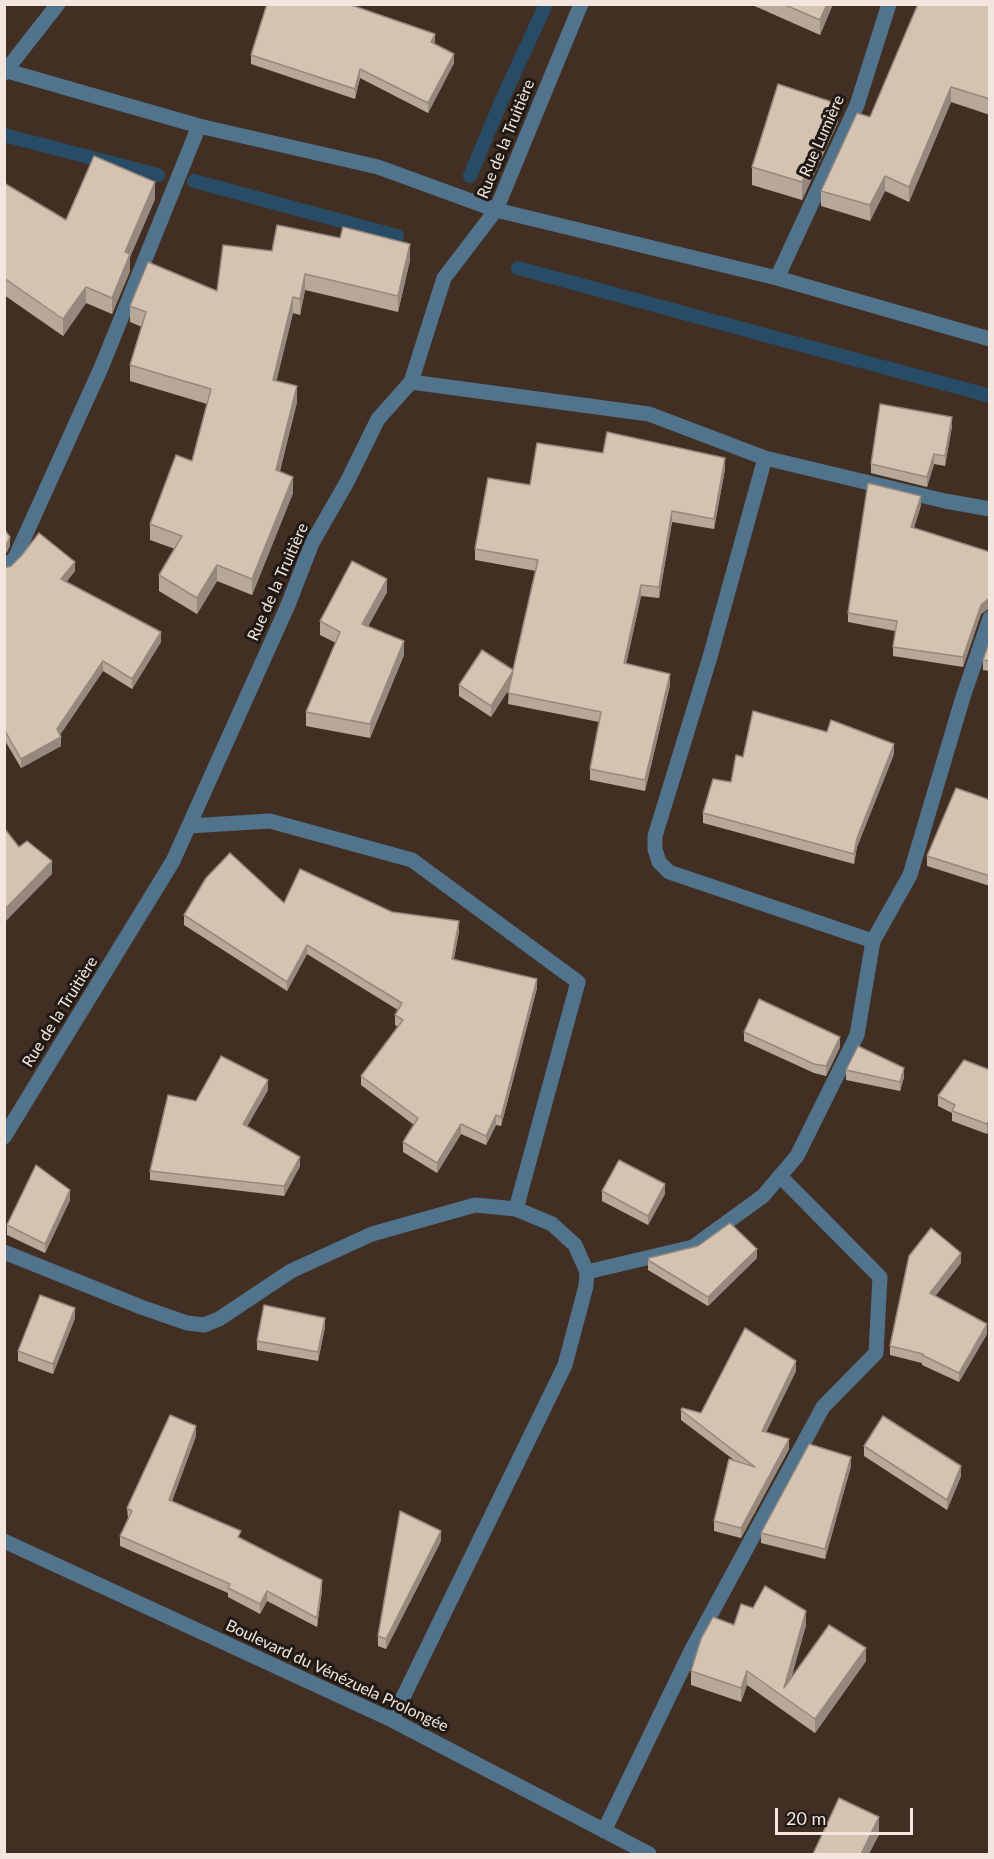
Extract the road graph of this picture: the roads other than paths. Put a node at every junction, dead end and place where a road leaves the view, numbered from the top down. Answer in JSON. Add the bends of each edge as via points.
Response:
{"nodes":[{"id":1,"x":58,"y":4,"type":"edge"},
{"id":2,"x":581,"y":4,"type":"edge"},
{"id":3,"x":889,"y":4,"type":"edge"},
{"id":4,"x":5,"y":71,"type":"edge"},
{"id":5,"x":199,"y":126,"type":"junction"},
{"id":6,"x":496,"y":210,"type":"junction"},
{"id":7,"x":777,"y":278,"type":"junction"},
{"id":8,"x":990,"y":339,"type":"edge"},
{"id":9,"x":411,"y":382,"type":"junction"},
{"id":10,"x":765,"y":458,"type":"junction"},
{"id":11,"x":990,"y":509,"type":"edge"},
{"id":12,"x":4,"y":568,"type":"edge"},
{"id":13,"x":990,"y":618,"type":"edge"},
{"id":14,"x":189,"y":826,"type":"junction"},
{"id":15,"x":873,"y":941,"type":"junction"},
{"id":16,"x":4,"y":1137,"type":"edge"},
{"id":17,"x":780,"y":1176,"type":"junction"},
{"id":18,"x":516,"y":1209,"type":"junction"},
{"id":19,"x":4,"y":1251,"type":"edge"},
{"id":20,"x":587,"y":1272,"type":"junction"},
{"id":21,"x":4,"y":1541,"type":"edge"},
{"id":22,"x":392,"y":1720,"type":"junction"},
{"id":23,"x":604,"y":1831,"type":"junction"},
{"id":24,"x":649,"y":1854,"type":"edge"}],
"edges":[{"from":1,"to":4,"type":"street"},
{"from":2,"to":6,"type":"street","name":"Rue de la Truitière"},
{"from":3,"to":7,"type":"street","name":"Rue Lumière","via":[[857,105]]},
{"from":4,"to":5,"type":"street"},
{"from":5,"to":6,"type":"street","via":[[378,167]]},
{"from":5,"to":12,"type":"street","via":[[101,368],[15,558]]},
{"from":6,"to":7,"type":"street"},
{"from":6,"to":9,"type":"street","name":"Rue de la Truitière","via":[[444,278]]},
{"from":7,"to":8,"type":"street"},
{"from":9,"to":10,"type":"street","via":[[649,414]]},
{"from":9,"to":14,"type":"street","name":"Rue de la Truitière","via":[[378,419],[312,543]]},
{"from":10,"to":11,"type":"street"},
{"from":10,"to":15,"type":"street","via":[[655,836],[655,849],[659,862],[669,872]]},
{"from":13,"to":15,"type":"street","via":[[910,875]]},
{"from":14,"to":16,"type":"street","name":"Rue de la Truitière","via":[[173,861]]},
{"from":14,"to":18,"type":"street","via":[[270,820],[412,860],[578,982]]},
{"from":15,"to":17,"type":"street","via":[[857,1035],[797,1156]]},
{"from":17,"to":20,"type":"street","via":[[763,1196],[693,1247]]},
{"from":17,"to":23,"type":"street","via":[[880,1276],[876,1353],[823,1407],[691,1652]]},
{"from":18,"to":19,"type":"street","via":[[475,1205],[372,1234],[291,1271],[204,1325],[150,1310]]},
{"from":18,"to":20,"type":"street","via":[[560,1231],[575,1245]]},
{"from":20,"to":22,"type":"street","via":[[565,1365]]},
{"from":21,"to":22,"type":"street","name":"Boulevard du Vénézuela Prolongée"},
{"from":22,"to":23,"type":"street","name":"Boulevard du Vénézuela Prolongée"},
{"from":23,"to":24,"type":"street","name":"Boulevard du Vénézuela Prolongée"}]}
